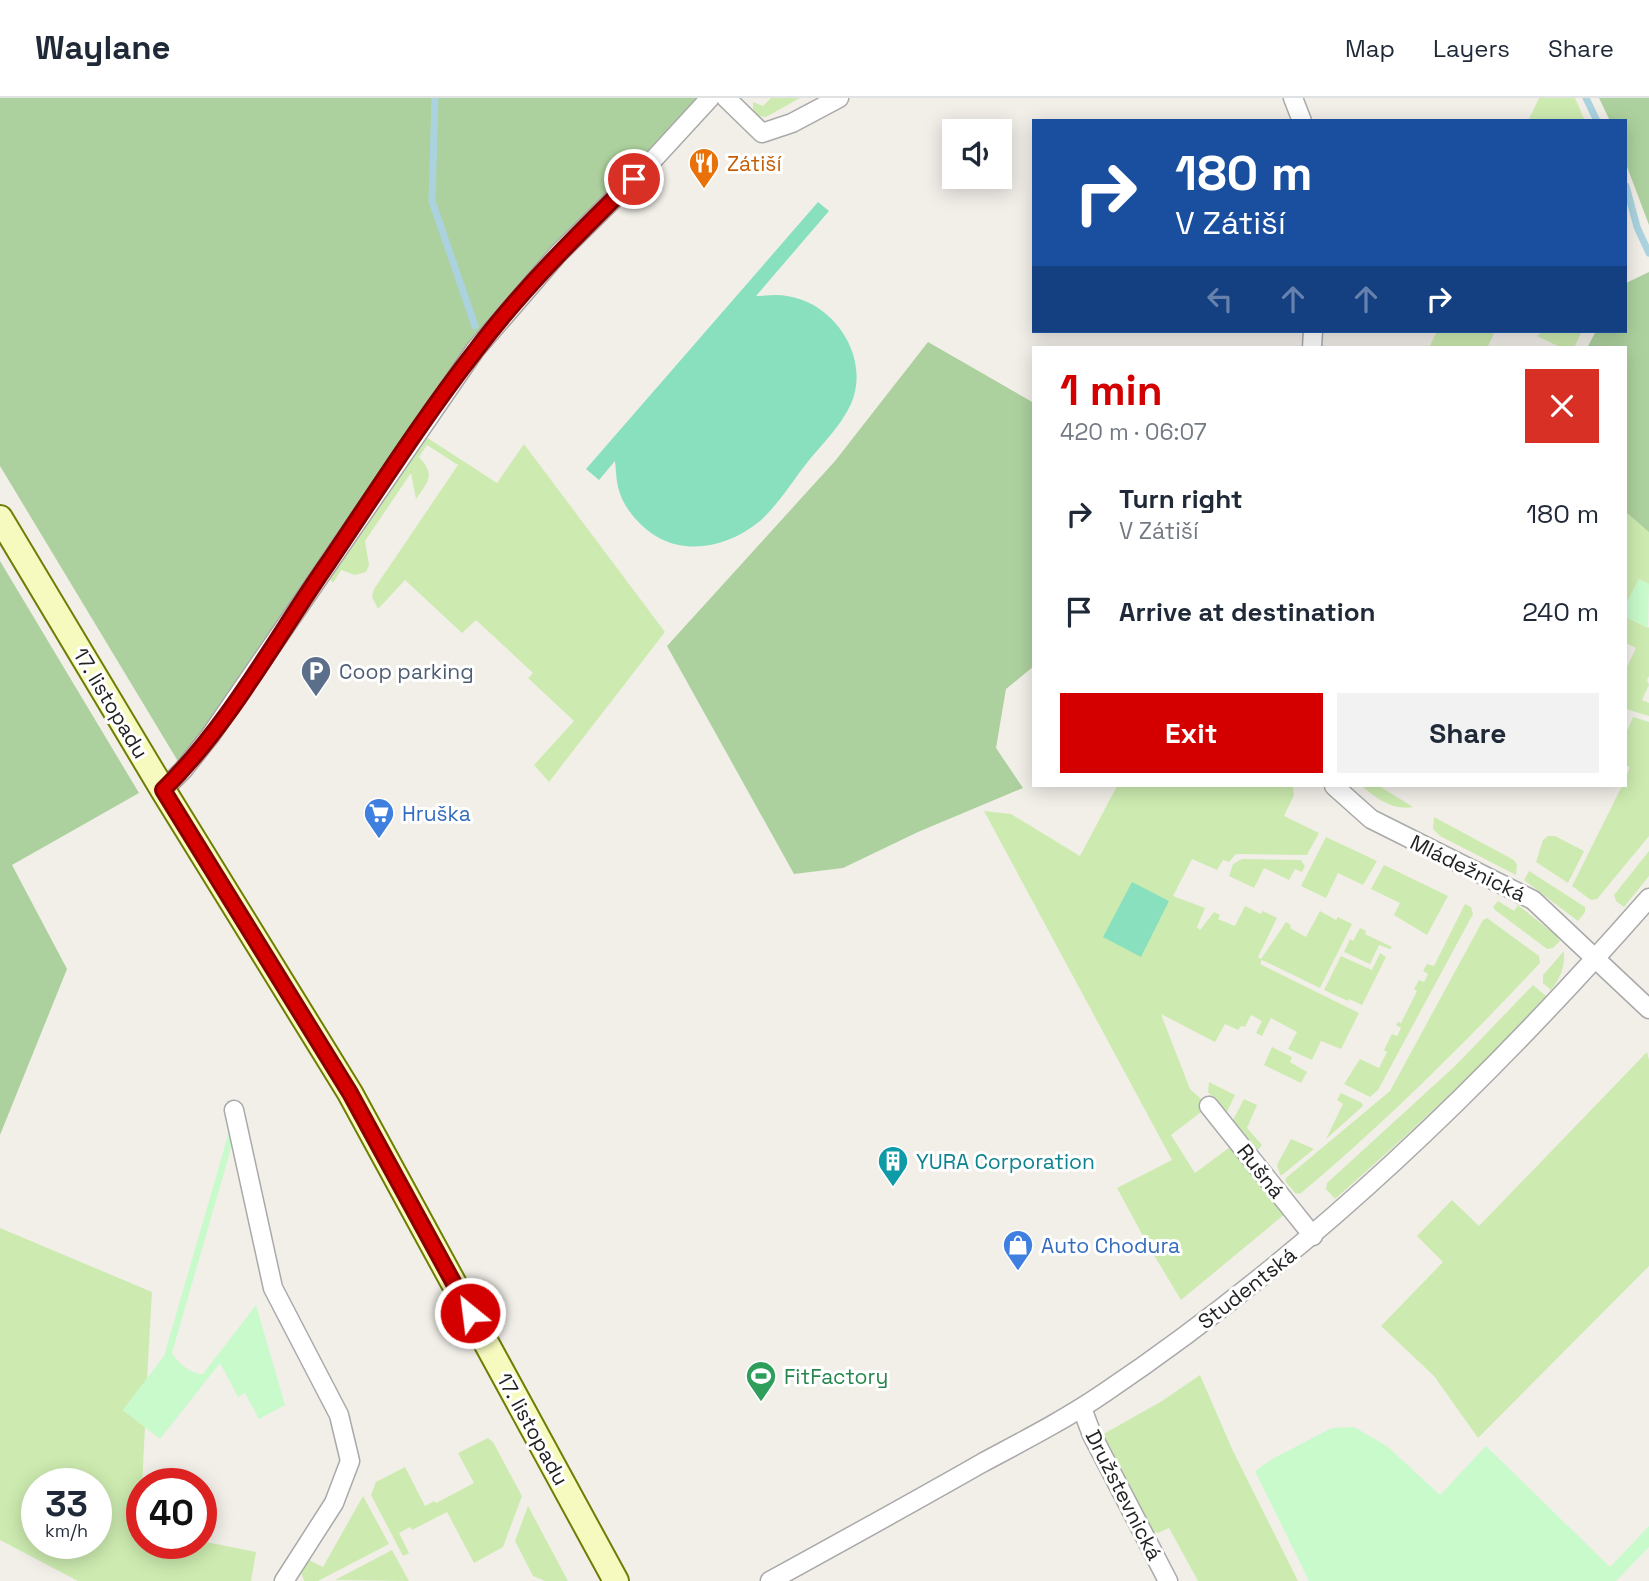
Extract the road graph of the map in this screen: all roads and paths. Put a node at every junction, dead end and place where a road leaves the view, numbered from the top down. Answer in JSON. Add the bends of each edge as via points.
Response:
{"nodes":[{"id":1,"x":710,"y":98,"type":"edge"},
{"id":2,"x":726,"y":98,"type":"edge"},
{"id":3,"x":839,"y":98,"type":"edge"},
{"id":4,"x":1293,"y":98,"type":"edge"},
{"id":5,"x":1301,"y":119,"type":"edge"},
{"id":6,"x":0,"y":518,"type":"edge"},
{"id":7,"x":1335,"y":787,"type":"edge"},
{"id":8,"x":163,"y":790,"type":"junction"},
{"id":9,"x":1649,"y":898,"type":"edge"},
{"id":10,"x":1597,"y":958,"type":"junction"},
{"id":11,"x":1649,"y":1009,"type":"edge"},
{"id":12,"x":1209,"y":1106,"type":"dead end"},
{"id":13,"x":234,"y":1110,"type":"dead end"},
{"id":14,"x":1313,"y":1236,"type":"junction"},
{"id":15,"x":1082,"y":1408,"type":"junction"},
{"id":16,"x":284,"y":1581,"type":"edge"},
{"id":17,"x":616,"y":1581,"type":"edge"},
{"id":18,"x":770,"y":1581,"type":"edge"},
{"id":19,"x":1168,"y":1581,"type":"edge"}],
"edges":[{"from":1,"to":8,"type":"street","via":[[558,254],[475,350],[218,725]]},
{"from":2,"to":3,"type":"street","via":[[762,133]]},
{"from":4,"to":5,"type":"street"},
{"from":6,"to":8,"type":"street","name":"17. listopadu"},
{"from":7,"to":10,"type":"street","name":"Mládežnická","via":[[1371,819],[1533,900]]},
{"from":8,"to":17,"type":"street","name":"17. listopadu","via":[[350,1093]]},
{"from":9,"to":10,"type":"street","name":"Studentská"},
{"from":10,"to":11,"type":"street","name":"Mládežnická"},
{"from":10,"to":14,"type":"street","name":"Studentská","via":[[1455,1106]]},
{"from":12,"to":14,"type":"street","name":"Rušná"},
{"from":13,"to":16,"type":"street","via":[[273,1288],[340,1415],[349,1461],[334,1503]]},
{"from":14,"to":15,"type":"street","name":"Studentská","via":[[1179,1341]]},
{"from":15,"to":18,"type":"street","name":"Studentská"},
{"from":15,"to":19,"type":"street","name":"Družstevnická"}]}
